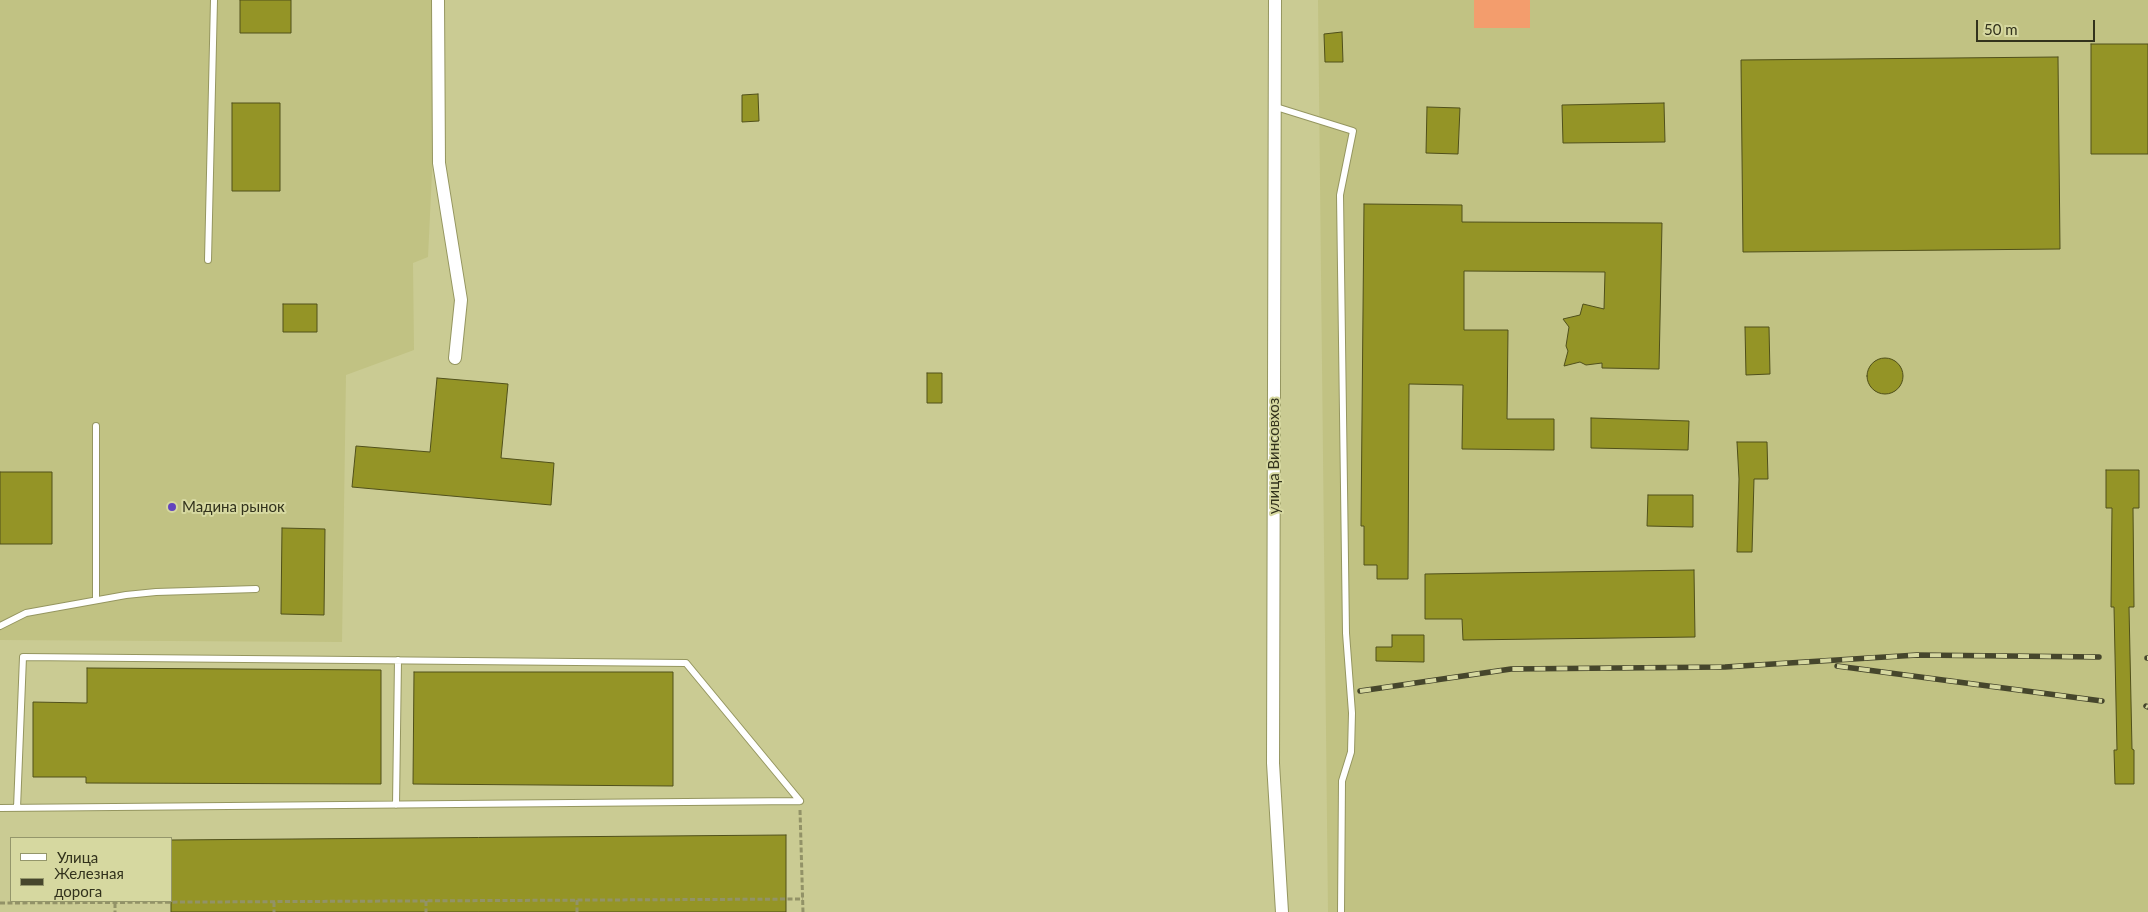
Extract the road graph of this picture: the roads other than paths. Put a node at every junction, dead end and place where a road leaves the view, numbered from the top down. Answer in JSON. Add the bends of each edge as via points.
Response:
{"nodes":[{"id":1,"x":214,"y":0,"type":"edge"},
{"id":2,"x":438,"y":0,"type":"edge"},
{"id":3,"x":1275,"y":0,"type":"edge"},
{"id":4,"x":1276,"y":107,"type":"junction"},
{"id":5,"x":208,"y":260,"type":"dead end"},
{"id":6,"x":455,"y":358,"type":"dead end"},
{"id":7,"x":96,"y":426,"type":"dead end"},
{"id":8,"x":256,"y":589,"type":"dead end"},
{"id":9,"x":96,"y":600,"type":"junction"},
{"id":10,"x":0,"y":626,"type":"edge"},
{"id":11,"x":398,"y":660,"type":"junction"},
{"id":12,"x":396,"y":805,"type":"junction"},
{"id":13,"x":0,"y":808,"type":"edge"},
{"id":14,"x":17,"y":808,"type":"junction"},
{"id":15,"x":1282,"y":912,"type":"edge"},
{"id":16,"x":1342,"y":912,"type":"edge"}],
"edges":[{"from":1,"to":5,"type":"lane"},
{"from":2,"to":6,"type":"street","via":[[439,163],[461,300]]},
{"from":3,"to":4,"type":"street","name":"улица Винсовхоз"},
{"from":4,"to":15,"type":"street","name":"улица Винсовхоз","via":[[1272,763]]},
{"from":4,"to":16,"type":"lane","via":[[1353,131],[1340,195],[1346,633],[1352,713],[1351,752],[1342,781]]},
{"from":7,"to":9,"type":"lane"},
{"from":8,"to":9,"type":"lane","via":[[156,592]]},
{"from":9,"to":10,"type":"lane","via":[[26,613]]},
{"from":11,"to":12,"type":"lane"},
{"from":11,"to":12,"type":"lane","via":[[686,663],[800,801]]},
{"from":11,"to":14,"type":"lane","via":[[23,657]]},
{"from":12,"to":14,"type":"lane"},
{"from":13,"to":14,"type":"lane"}]}
